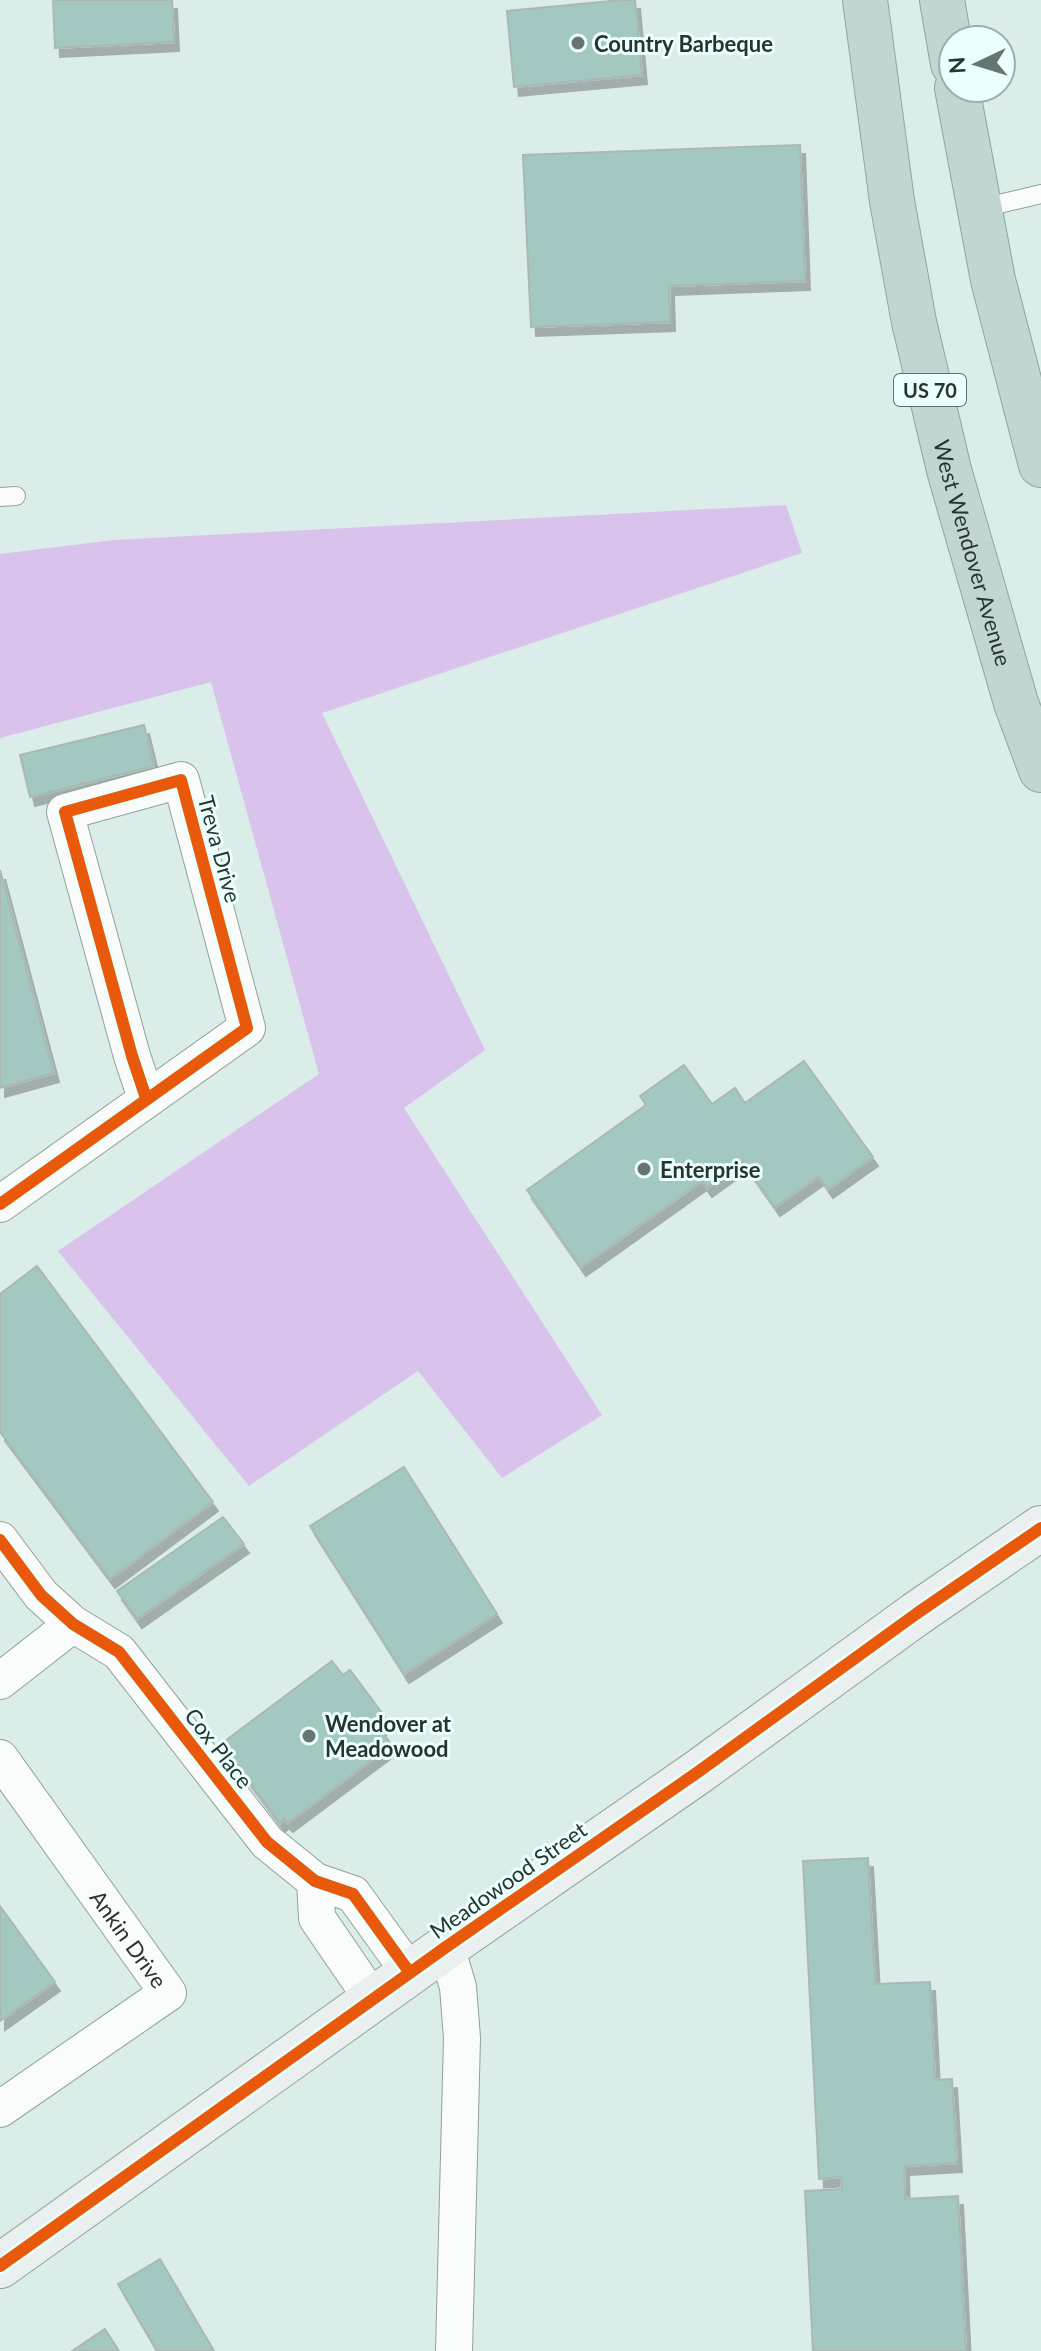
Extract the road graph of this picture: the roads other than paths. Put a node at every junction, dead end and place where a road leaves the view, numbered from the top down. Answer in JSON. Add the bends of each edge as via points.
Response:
{"nodes":[{"id":1,"x":865,"y":0,"type":"edge"},
{"id":2,"x":942,"y":0,"type":"edge"},
{"id":3,"x":946,"y":24,"type":"edge"},
{"id":4,"x":960,"y":104,"type":"edge"},
{"id":5,"x":1041,"y":194,"type":"edge"},
{"id":6,"x":978,"y":209,"type":"junction"},
{"id":7,"x":1041,"y":465,"type":"edge"},
{"id":8,"x":1041,"y":770,"type":"edge"},
{"id":9,"x":146,"y":1098,"type":"junction"},
{"id":10,"x":0,"y":1204,"type":"edge"},
{"id":11,"x":1041,"y":1528,"type":"edge"},
{"id":12,"x":0,"y":1540,"type":"edge"},
{"id":13,"x":73,"y":1624,"type":"junction"},
{"id":14,"x":0,"y":1681,"type":"edge"},
{"id":15,"x":0,"y":1758,"type":"edge"},
{"id":16,"x":315,"y":1881,"type":"junction"},
{"id":17,"x":446,"y":1947,"type":"junction"},
{"id":18,"x":410,"y":1973,"type":"junction"},
{"id":19,"x":373,"y":2000,"type":"junction"},
{"id":20,"x":0,"y":2109,"type":"edge"},
{"id":21,"x":0,"y":2266,"type":"edge"},
{"id":22,"x":454,"y":2351,"type":"edge"}],
"edges":[{"from":1,"to":8,"type":"highway","name":"West Wendover Avenue","number":"US 70","via":[[914,322],[949,470],[1016,703]]},
{"from":2,"to":3,"type":"highway"},
{"from":4,"to":6,"type":"highway"},
{"from":5,"to":6,"type":"lane"},
{"from":6,"to":7,"type":"highway"},
{"from":9,"to":9,"type":"street","name":"Treva Drive","via":[[247,1028],[181,780],[65,812]]},
{"from":9,"to":10,"type":"street","name":"Treva Drive"},
{"from":11,"to":17,"type":"street","name":"Meadowood Street"},
{"from":12,"to":13,"type":"street","name":"Cox Place","via":[[41,1595]]},
{"from":13,"to":14,"type":"street"},
{"from":13,"to":16,"type":"street","name":"Cox Place","via":[[119,1652],[267,1842]]},
{"from":15,"to":20,"type":"street","name":"Ankin Drive","via":[[168,1993]]},
{"from":16,"to":18,"type":"street","name":"Cox Place","via":[[353,1894]]},
{"from":16,"to":19,"type":"street","via":[[317,1918]]},
{"from":17,"to":18,"type":"street","name":"Meadowood Street"},
{"from":17,"to":22,"type":"street","via":[[458,1987],[462,2038]]},
{"from":18,"to":19,"type":"street","name":"Meadowood Street"},
{"from":19,"to":21,"type":"street","name":"Meadowood Street"}]}
